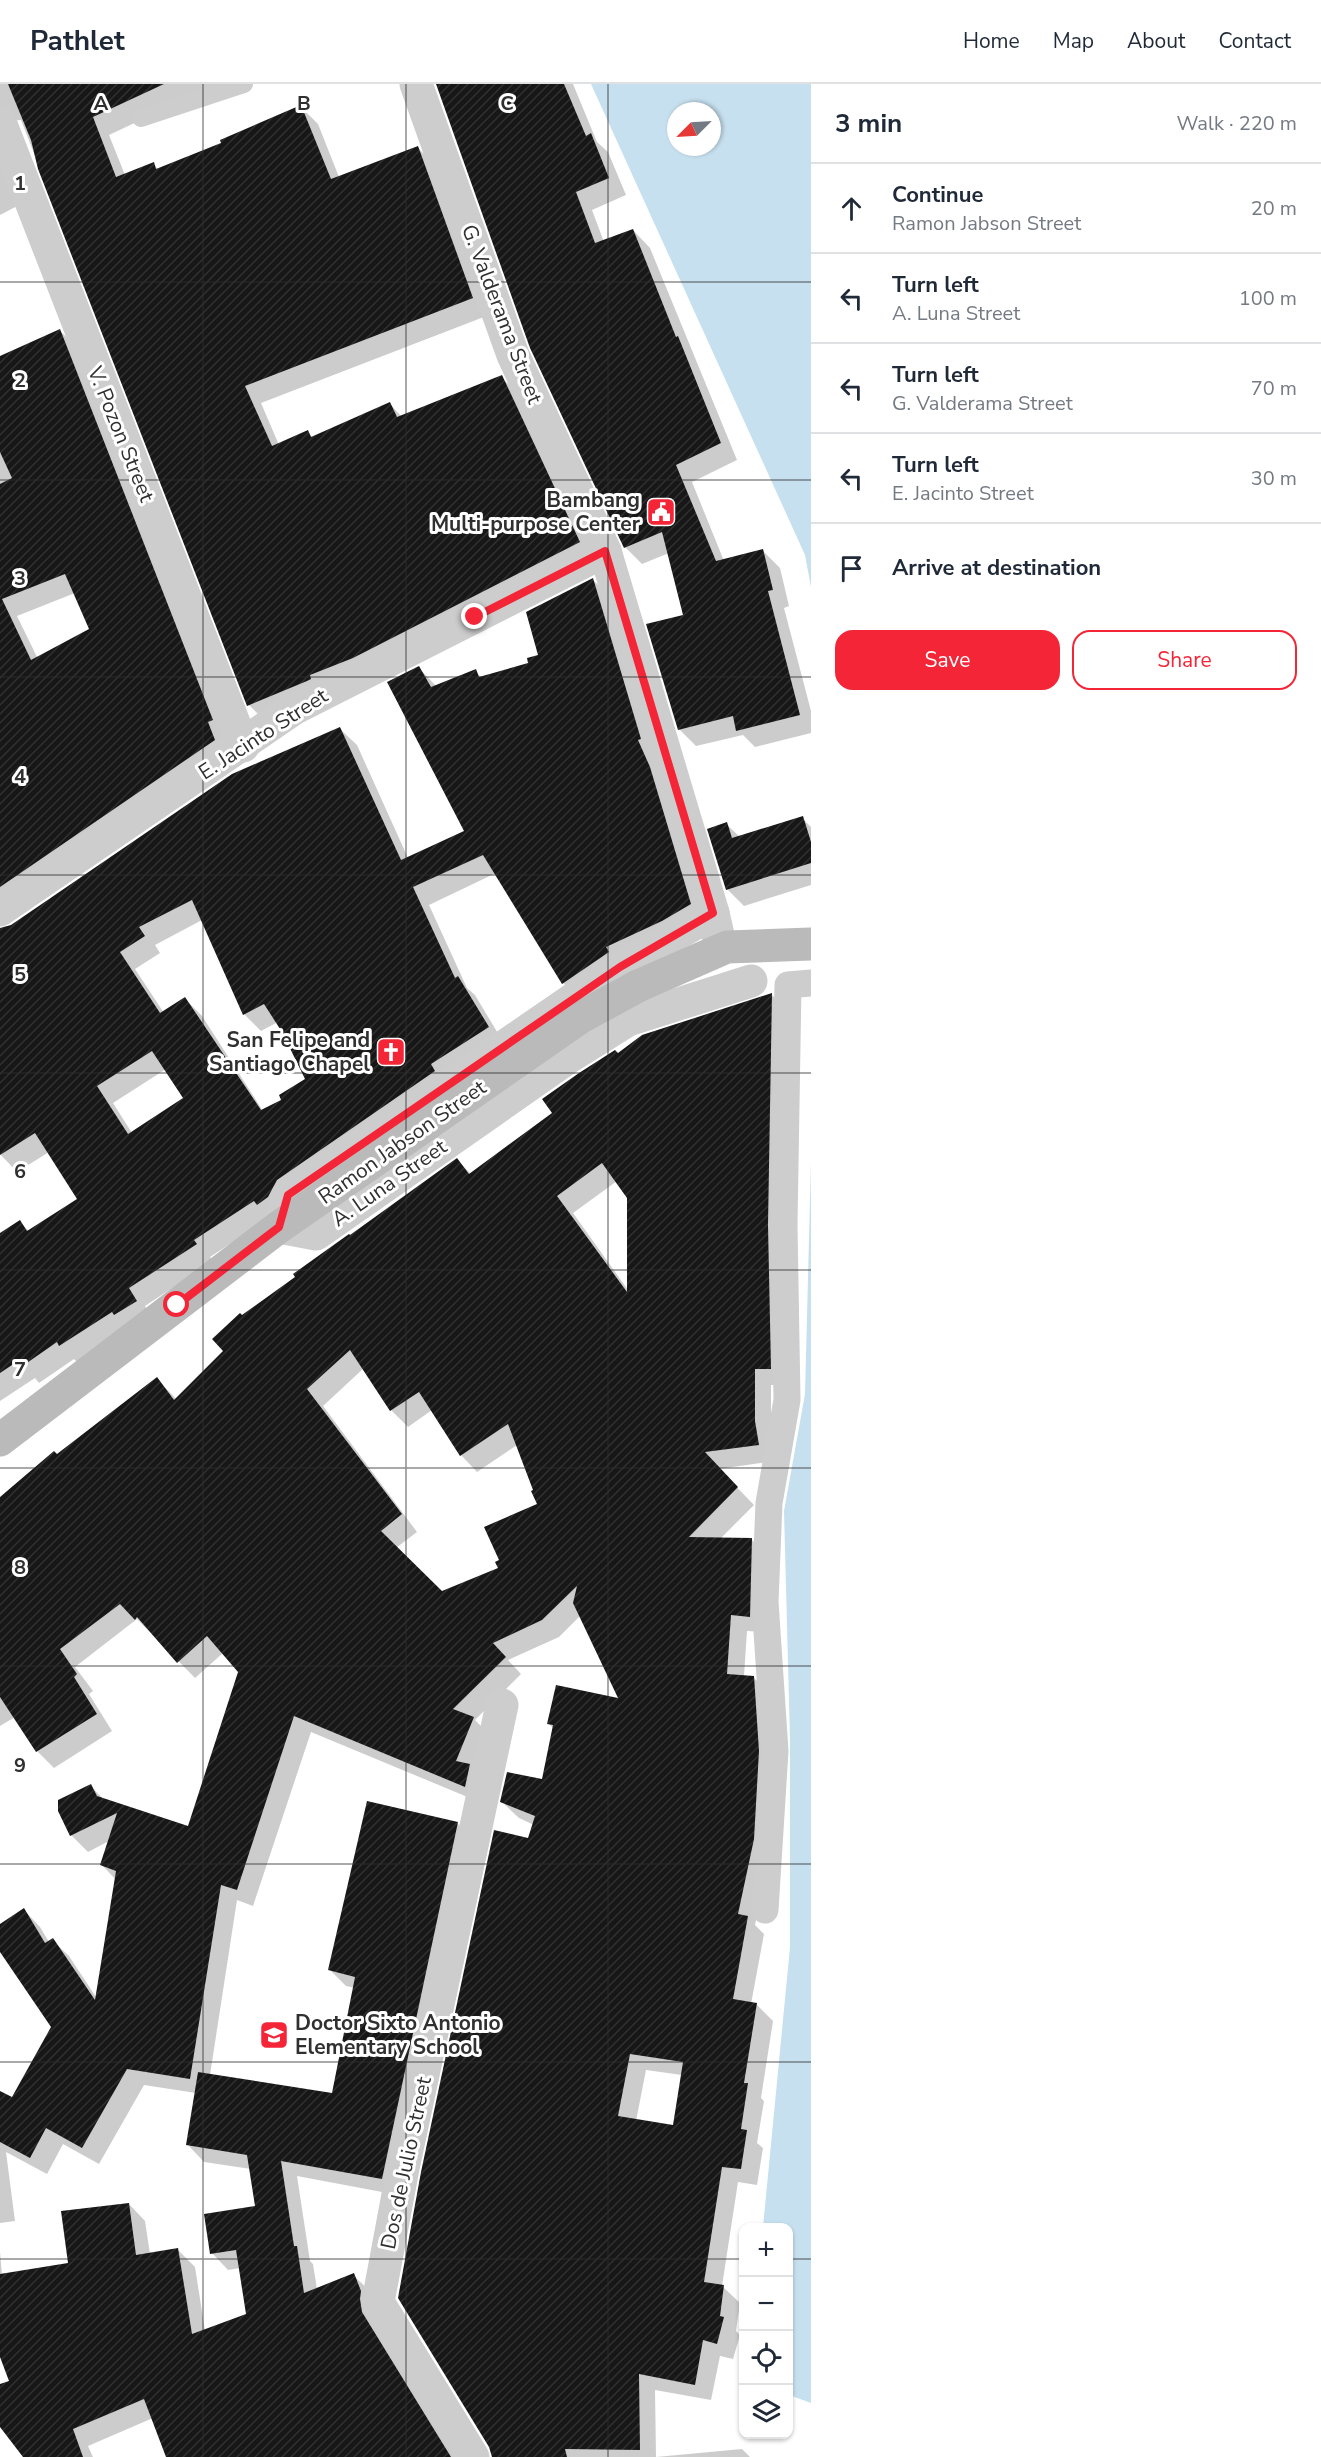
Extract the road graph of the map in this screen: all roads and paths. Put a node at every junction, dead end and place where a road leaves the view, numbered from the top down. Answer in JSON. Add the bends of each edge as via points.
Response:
{"nodes":[{"id":1,"x":244,"y":84,"type":"edge"},
{"id":2,"x":416,"y":84,"type":"edge"},
{"id":3,"x":141,"y":118,"type":"dead end"},
{"id":4,"x":0,"y":122,"type":"edge"},
{"id":5,"x":605,"y":551,"type":"junction"},
{"id":6,"x":243,"y":746,"type":"junction"},
{"id":7,"x":0,"y":910,"type":"edge"},
{"id":8,"x":713,"y":913,"type":"junction"},
{"id":9,"x":811,"y":944,"type":"edge"},
{"id":10,"x":811,"y":983,"type":"edge"},
{"id":11,"x":740,"y":985,"type":"joint"},
{"id":12,"x":279,"y":1227,"type":"junction"},
{"id":13,"x":0,"y":1440,"type":"edge"},
{"id":14,"x":502,"y":1705,"type":"dead end"},
{"id":15,"x":765,"y":1910,"type":"dead end"},
{"id":16,"x":473,"y":2457,"type":"edge"}],
"edges":[{"from":1,"to":3,"type":"lane"},
{"from":2,"to":5,"type":"street","name":"G. Valderama Street","via":[[513,355]]},
{"from":4,"to":6,"type":"street","name":"V. Pozon Street"},
{"from":5,"to":6,"type":"street","name":"E. Jacinto Street","via":[[296,708]]},
{"from":5,"to":8,"type":"street","name":"G. Valderama Street"},
{"from":6,"to":7,"type":"street","name":"E. Jacinto Street"},
{"from":8,"to":11,"type":"street","name":"G. Valderama Street"},
{"from":8,"to":12,"type":"street","via":[[620,967],[288,1195]]},
{"from":9,"to":12,"type":"main road","name":"Ramon Jabson Street","bridge":true,"via":[[727,947],[638,986],[581,1017]]},
{"from":10,"to":15,"type":"street","via":[[788,985],[784,1225],[787,1400],[769,1503],[766,1558],[765,1602],[775,1751]]},
{"from":11,"to":12,"type":"street","name":"A. Luna Street","via":[[628,1020],[316,1234]]},
{"from":12,"to":13,"type":"main road","name":"Ramon Jabson Street"},
{"from":14,"to":16,"type":"street","name":"Dos de Julio Street","via":[[378,2302]]}]}
